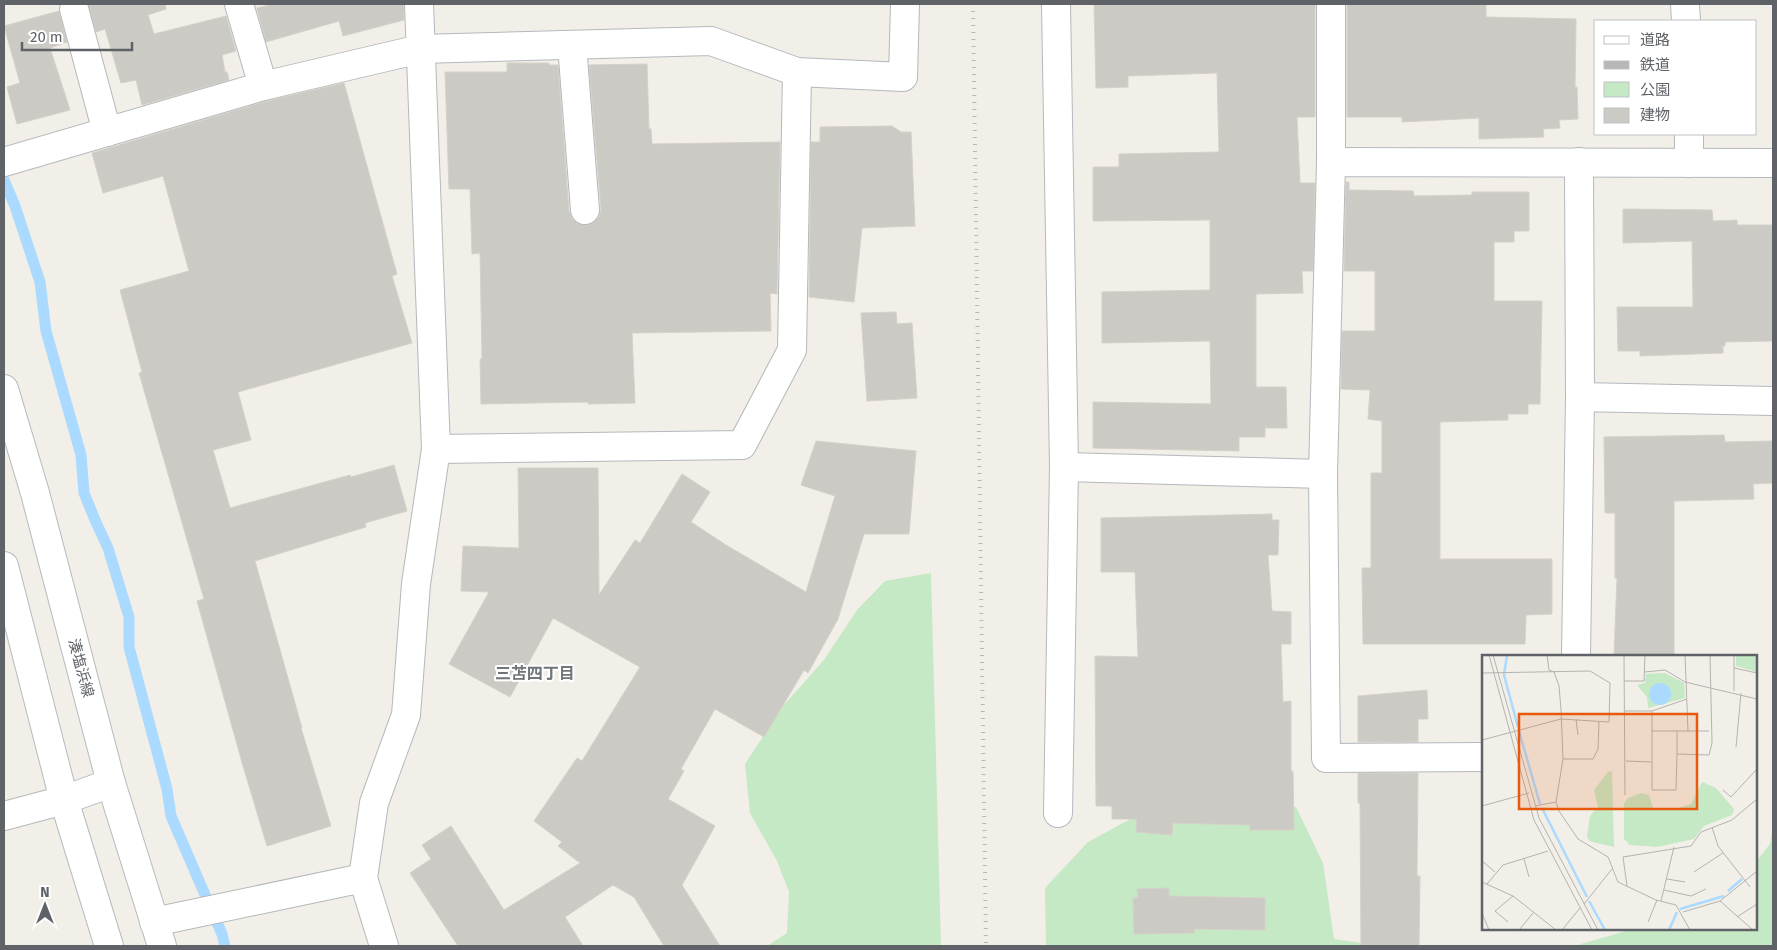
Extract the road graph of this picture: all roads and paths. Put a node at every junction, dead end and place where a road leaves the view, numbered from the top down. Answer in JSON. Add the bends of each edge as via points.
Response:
{"nodes":[{"id":1,"x":239,"y":4,"type":"edge"},
{"id":2,"x":419,"y":4,"type":"edge"},
{"id":3,"x":905,"y":4,"type":"edge"},
{"id":4,"x":1056,"y":4,"type":"edge"},
{"id":5,"x":1331,"y":4,"type":"edge"},
{"id":6,"x":1685,"y":4,"type":"edge"},
{"id":7,"x":74,"y":9,"type":"dead end"},
{"id":8,"x":1686,"y":20,"type":"edge"},
{"id":9,"x":572,"y":45,"type":"junction"},
{"id":10,"x":420,"y":49,"type":"junction"},
{"id":11,"x":797,"y":72,"type":"junction"},
{"id":12,"x":263,"y":86,"type":"junction"},
{"id":13,"x":107,"y":132,"type":"junction"},
{"id":14,"x":1689,"y":135,"type":"edge"},
{"id":15,"x":4,"y":162,"type":"edge"},
{"id":16,"x":1332,"y":162,"type":"junction"},
{"id":17,"x":1579,"y":162,"type":"junction"},
{"id":18,"x":1689,"y":163,"type":"junction"},
{"id":19,"x":1773,"y":163,"type":"edge"},
{"id":20,"x":585,"y":210,"type":"dead end"},
{"id":21,"x":4,"y":389,"type":"edge"},
{"id":22,"x":1580,"y":397,"type":"junction"},
{"id":23,"x":1773,"y":401,"type":"edge"},
{"id":24,"x":436,"y":449,"type":"junction"},
{"id":25,"x":1064,"y":467,"type":"junction"},
{"id":26,"x":1323,"y":474,"type":"junction"},
{"id":27,"x":4,"y":566,"type":"edge"},
{"id":28,"x":1576,"y":655,"type":"edge"},
{"id":29,"x":1482,"y":758,"type":"edge"},
{"id":30,"x":111,"y":783,"type":"junction"},
{"id":31,"x":64,"y":800,"type":"junction"},
{"id":32,"x":1058,"y":813,"type":"dead end"},
{"id":33,"x":4,"y":816,"type":"edge"},
{"id":34,"x":363,"y":878,"type":"junction"},
{"id":35,"x":158,"y":934,"type":"edge"},
{"id":36,"x":109,"y":946,"type":"edge"},
{"id":37,"x":384,"y":946,"type":"edge"}],
"edges":[{"from":1,"to":12,"type":"street"},
{"from":2,"to":10,"type":"street"},
{"from":3,"to":11,"type":"street","via":[[903,77]]},
{"from":4,"to":25,"type":"street"},
{"from":5,"to":16,"type":"street"},
{"from":6,"to":8,"type":"street"},
{"from":7,"to":13,"type":"street"},
{"from":9,"to":10,"type":"street"},
{"from":9,"to":11,"type":"street","via":[[711,41]]},
{"from":9,"to":20,"type":"street"},
{"from":10,"to":12,"type":"street"},
{"from":10,"to":24,"type":"street"},
{"from":11,"to":24,"type":"street","via":[[792,350],[742,445]]},
{"from":12,"to":13,"type":"street"},
{"from":13,"to":15,"type":"street"},
{"from":14,"to":18,"type":"street"},
{"from":16,"to":17,"type":"street"},
{"from":16,"to":26,"type":"street"},
{"from":17,"to":18,"type":"street"},
{"from":17,"to":22,"type":"street"},
{"from":18,"to":19,"type":"street"},
{"from":21,"to":30,"type":"street","name":"湊塩浜線","via":[[35,493]]},
{"from":22,"to":23,"type":"street"},
{"from":22,"to":28,"type":"street"},
{"from":24,"to":34,"type":"street","via":[[416,584],[406,715],[374,803]]},
{"from":25,"to":26,"type":"street"},
{"from":25,"to":32,"type":"street"},
{"from":26,"to":29,"type":"street","via":[[1326,758]]},
{"from":27,"to":31,"type":"street"},
{"from":30,"to":31,"type":"street"},
{"from":30,"to":35,"type":"street","name":"湊塩浜線"},
{"from":31,"to":33,"type":"street"},
{"from":31,"to":36,"type":"street"},
{"from":34,"to":35,"type":"street"},
{"from":34,"to":37,"type":"street"}]}
